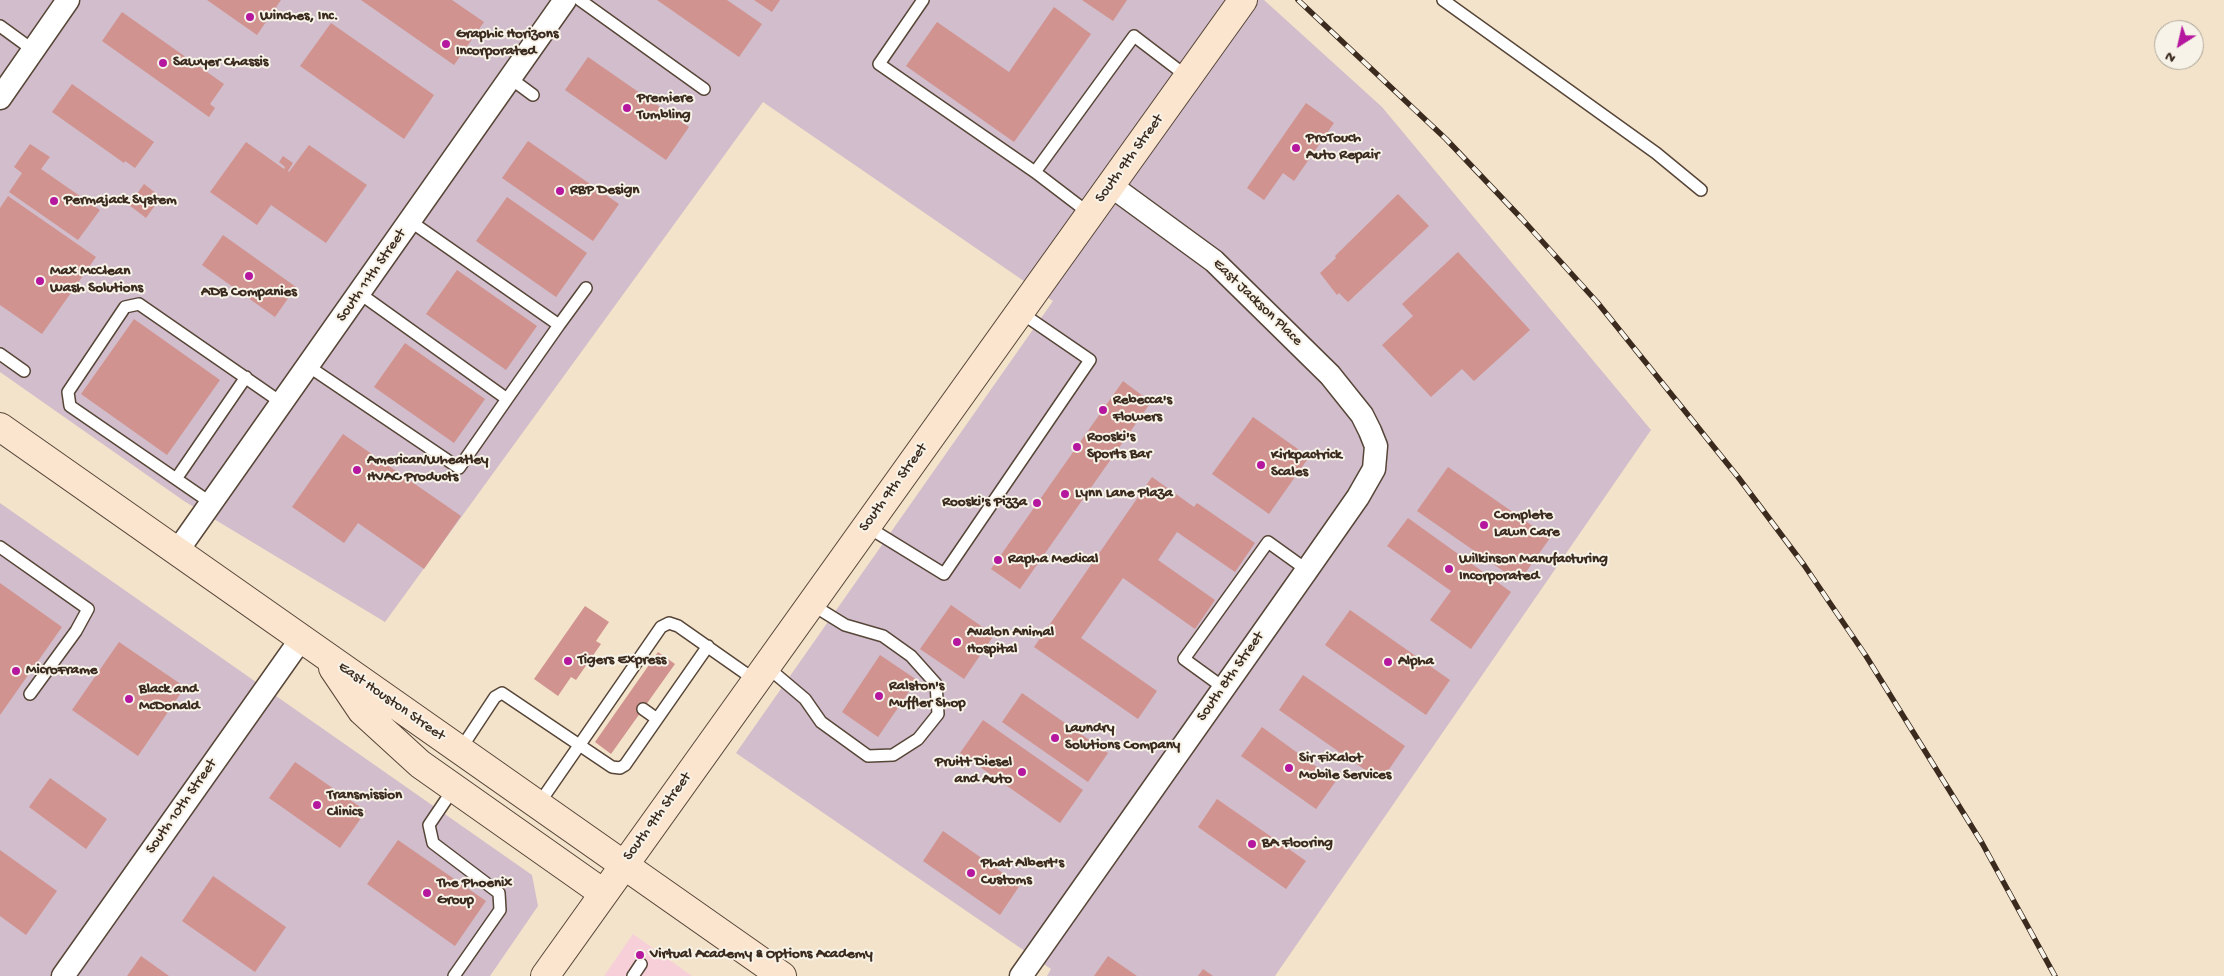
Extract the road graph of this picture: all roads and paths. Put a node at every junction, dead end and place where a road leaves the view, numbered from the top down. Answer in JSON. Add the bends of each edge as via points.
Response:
{"nodes":[{"id":1,"x":68,"y":0,"type":"edge"},
{"id":2,"x":565,"y":0,"type":"edge"},
{"id":3,"x":580,"y":0,"type":"edge"},
{"id":4,"x":922,"y":0,"type":"edge"},
{"id":5,"x":1243,"y":0,"type":"edge"},
{"id":6,"x":1443,"y":0,"type":"edge"},
{"id":7,"x":0,"y":26,"type":"edge"},
{"id":8,"x":33,"y":50,"type":"junction"},
{"id":9,"x":510,"y":78,"type":"junction"},
{"id":10,"x":1189,"y":78,"type":"junction"},
{"id":11,"x":704,"y":89,"type":"dead end"},
{"id":12,"x":533,"y":95,"type":"dead end"},
{"id":13,"x":0,"y":98,"type":"edge"},
{"id":14,"x":1035,"y":172,"type":"junction"},
{"id":15,"x":1110,"y":186,"type":"junction"},
{"id":16,"x":1701,"y":190,"type":"dead end"},
{"id":17,"x":1090,"y":214,"type":"junction"},
{"id":18,"x":410,"y":221,"type":"junction"},
{"id":19,"x":586,"y":288,"type":"dead end"},
{"id":20,"x":359,"y":293,"type":"junction"},
{"id":21,"x":1019,"y":312,"type":"junction"},
{"id":22,"x":559,"y":325,"type":"junction"},
{"id":23,"x":0,"y":354,"type":"edge"},
{"id":24,"x":308,"y":366,"type":"junction"},
{"id":25,"x":24,"y":371,"type":"dead end"},
{"id":26,"x":246,"y":377,"type":"junction"},
{"id":27,"x":507,"y":399,"type":"junction"},
{"id":28,"x":282,"y":403,"type":"junction"},
{"id":29,"x":0,"y":427,"type":"edge"},
{"id":30,"x":1376,"y":446,"type":"joint"},
{"id":31,"x":176,"y":479,"type":"junction"},
{"id":32,"x":211,"y":503,"type":"junction"},
{"id":33,"x":866,"y":526,"type":"junction"},
{"id":34,"x":0,"y":547,"type":"edge"},
{"id":35,"x":178,"y":550,"type":"junction"},
{"id":36,"x":1307,"y":570,"type":"junction"},
{"id":37,"x":811,"y":603,"type":"junction"},
{"id":38,"x":301,"y":639,"type":"junction"},
{"id":39,"x":708,"y":646,"type":"junction"},
{"id":40,"x":324,"y":655,"type":"junction"},
{"id":41,"x":761,"y":673,"type":"junction"},
{"id":42,"x":1224,"y":688,"type":"junction"},
{"id":43,"x":30,"y":694,"type":"dead end"},
{"id":44,"x":643,"y":709,"type":"dead end"},
{"id":45,"x":657,"y":719,"type":"junction"},
{"id":46,"x":580,"y":744,"type":"junction"},
{"id":47,"x":460,"y":750,"type":"junction"},
{"id":48,"x":454,"y":788,"type":"junction"},
{"id":49,"x":538,"y":805,"type":"junction"},
{"id":50,"x":623,"y":865,"type":"junction"},
{"id":51,"x":604,"y":893,"type":"junction"},
{"id":52,"x":641,"y":964,"type":"dead end"},
{"id":53,"x":63,"y":976,"type":"edge"},
{"id":54,"x":454,"y":976,"type":"edge"},
{"id":55,"x":545,"y":976,"type":"edge"},
{"id":56,"x":633,"y":976,"type":"edge"},
{"id":57,"x":782,"y":976,"type":"edge"},
{"id":58,"x":1021,"y":976,"type":"edge"}],
"edges":[{"from":1,"to":8,"type":"street"},
{"from":2,"to":9,"type":"street","name":"South 11th Street"},
{"from":3,"to":11,"type":"lane"},
{"from":4,"to":14,"type":"lane","via":[[879,64]]},
{"from":5,"to":10,"type":"street","name":"South 9th Street"},
{"from":6,"to":16,"type":"lane","via":[[1649,147]]},
{"from":7,"to":8,"type":"lane"},
{"from":8,"to":13,"type":"street"},
{"from":9,"to":12,"type":"lane"},
{"from":9,"to":18,"type":"street","name":"South 11th Street"},
{"from":10,"to":14,"type":"lane","via":[[1134,36]]},
{"from":10,"to":15,"type":"street","name":"South 9th Street"},
{"from":14,"to":17,"type":"lane"},
{"from":15,"to":17,"type":"street","name":"South 9th Street"},
{"from":15,"to":30,"type":"street","name":"East Jackson Place","via":[[1214,261],[1292,335],[1351,400],[1362,415]]},
{"from":17,"to":21,"type":"street","name":"South 9th Street"},
{"from":18,"to":20,"type":"street","name":"South 11th Street"},
{"from":18,"to":22,"type":"lane"},
{"from":19,"to":22,"type":"lane"},
{"from":20,"to":24,"type":"street","name":"South 11th Street"},
{"from":20,"to":27,"type":"lane"},
{"from":21,"to":33,"type":"street","name":"South 9th Street"},
{"from":21,"to":33,"type":"lane","via":[[1090,360],[944,574]]},
{"from":22,"to":27,"type":"lane"},
{"from":23,"to":25,"type":"lane"},
{"from":24,"to":27,"type":"lane","via":[[459,468]]},
{"from":24,"to":28,"type":"street","name":"South 11th Street"},
{"from":26,"to":28,"type":"lane"},
{"from":26,"to":31,"type":"lane"},
{"from":26,"to":31,"type":"lane","via":[[139,304],[125,307],[68,392],[70,406]]},
{"from":28,"to":32,"type":"street","name":"South 11th Street"},
{"from":29,"to":35,"type":"street","name":"East Houston Street"},
{"from":30,"to":36,"type":"street","name":"South 8th Street","via":[[1374,469],[1367,483]]},
{"from":31,"to":32,"type":"lane"},
{"from":32,"to":35,"type":"street","name":"South 11th Street"},
{"from":33,"to":37,"type":"street","name":"South 9th Street"},
{"from":34,"to":43,"type":"lane","via":[[88,609]]},
{"from":35,"to":38,"type":"street","name":"East Houston Street"},
{"from":36,"to":42,"type":"street","name":"South 8th Street"},
{"from":36,"to":42,"type":"lane","via":[[1268,542],[1184,660]]},
{"from":37,"to":41,"type":"street","name":"South 9th Street"},
{"from":37,"to":41,"type":"lane","via":[[845,625],[883,636],[911,656],[936,684],[938,714],[918,739],[893,755],[868,756],[821,722],[805,699]]},
{"from":38,"to":40,"type":"street","name":"East Houston Street"},
{"from":38,"to":53,"type":"street","name":"South 10th Street"},
{"from":39,"to":41,"type":"lane"},
{"from":39,"to":45,"type":"lane"},
{"from":39,"to":46,"type":"lane","via":[[678,626],[669,623],[661,627],[621,695]]},
{"from":40,"to":47,"type":"street","name":"East Houston Street"},
{"from":40,"to":48,"type":"street","via":[[362,711],[420,764]]},
{"from":41,"to":50,"type":"street","name":"South 9th Street"},
{"from":42,"to":58,"type":"street","name":"South 8th Street"},
{"from":44,"to":45,"type":"lane"},
{"from":45,"to":46,"type":"lane","via":[[620,768],[612,767]]},
{"from":46,"to":47,"type":"lane","via":[[502,693],[495,697]]},
{"from":46,"to":49,"type":"lane"},
{"from":47,"to":49,"type":"street","name":"East Houston Street"},
{"from":48,"to":51,"type":"street"},
{"from":48,"to":54,"type":"lane","via":[[429,825],[432,843],[499,894],[500,910]]},
{"from":49,"to":50,"type":"street","name":"East Houston Street"},
{"from":50,"to":51,"type":"street","name":"South 9th Street"},
{"from":50,"to":57,"type":"street","name":"East Houston Street"},
{"from":51,"to":55,"type":"street","name":"South 9th Street"},
{"from":52,"to":56,"type":"lane"}]}
